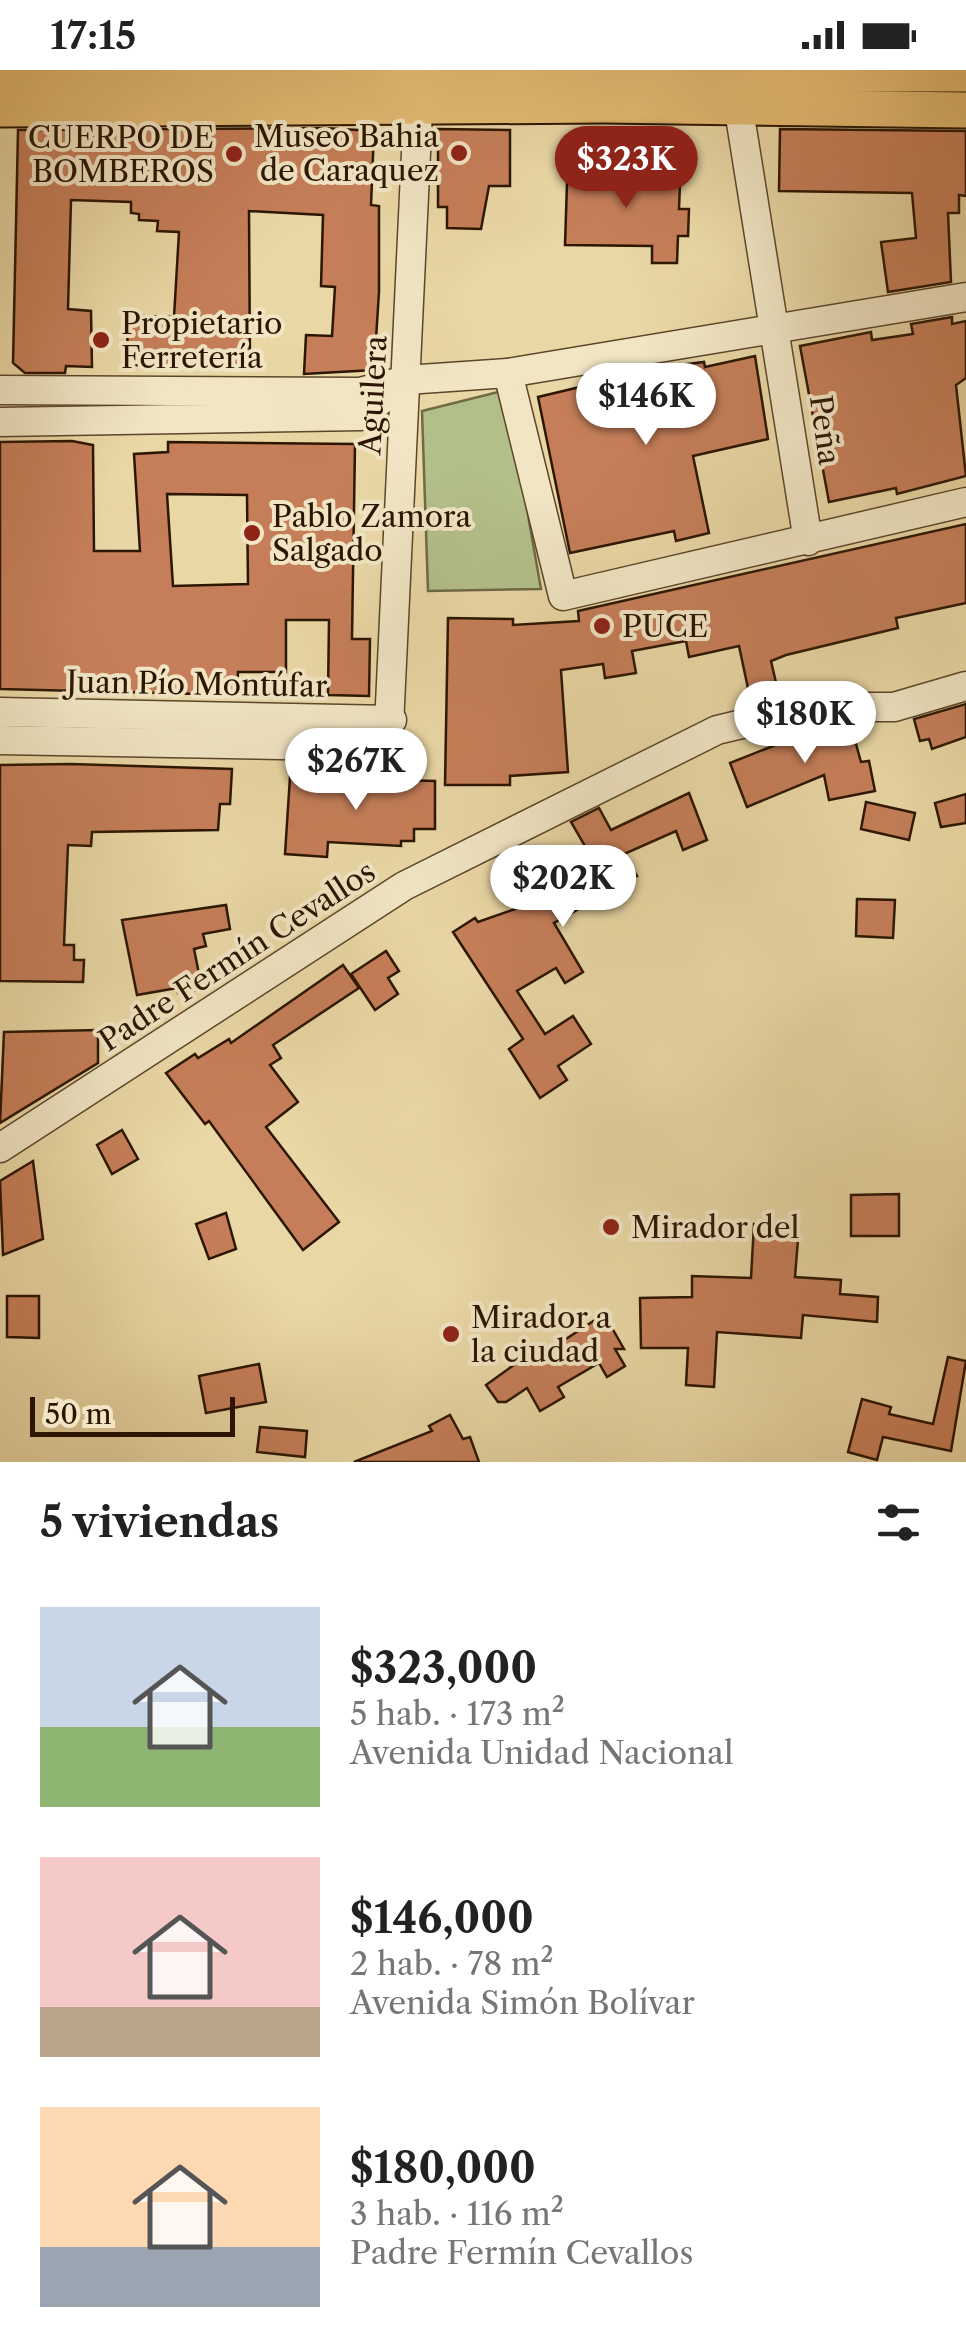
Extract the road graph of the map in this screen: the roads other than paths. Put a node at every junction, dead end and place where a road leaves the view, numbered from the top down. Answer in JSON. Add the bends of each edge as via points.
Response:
{"nodes":[{"id":1,"x":420,"y":72,"type":"edge"},
{"id":2,"x":966,"y":74,"type":"edge"},
{"id":3,"x":0,"y":78,"type":"edge"},
{"id":4,"x":419,"y":108,"type":"junction"},
{"id":5,"x":0,"y":109,"type":"edge"},
{"id":6,"x":740,"y":110,"type":"junction"},
{"id":7,"x":966,"y":110,"type":"edge"},
{"id":8,"x":966,"y":297,"type":"edge"},
{"id":9,"x":777,"y":329,"type":"junction"},
{"id":10,"x":508,"y":373,"type":"junction"},
{"id":11,"x":406,"y":380,"type":"junction"},
{"id":12,"x":0,"y":390,"type":"edge"},
{"id":13,"x":0,"y":422,"type":"edge"},
{"id":14,"x":966,"y":502,"type":"edge"},
{"id":15,"x":808,"y":541,"type":"junction"},
{"id":16,"x":966,"y":686,"type":"edge"},
{"id":17,"x":0,"y":712,"type":"edge"},
{"id":18,"x":390,"y":733,"type":"junction"},
{"id":19,"x":0,"y":740,"type":"edge"},
{"id":20,"x":0,"y":1148,"type":"edge"}],
"edges":[{"from":1,"to":2,"type":"main road"},
{"from":1,"to":3,"type":"main road","via":[[132,82]]},
{"from":1,"to":4,"type":"street","name":"Aguilera"},
{"from":4,"to":5,"type":"main road"},
{"from":4,"to":6,"type":"main road"},
{"from":4,"to":11,"type":"street","name":"Aguilera"},
{"from":6,"to":7,"type":"main road"},
{"from":6,"to":9,"type":"street","name":"Peña"},
{"from":8,"to":9,"type":"street"},
{"from":9,"to":10,"type":"street"},
{"from":9,"to":15,"type":"street","name":"Peña"},
{"from":10,"to":11,"type":"street"},
{"from":10,"to":15,"type":"street","via":[[563,596]]},
{"from":11,"to":12,"type":"street","via":[[360,392]]},
{"from":11,"to":13,"type":"street","via":[[361,416]]},
{"from":11,"to":18,"type":"street","name":"Aguilera"},
{"from":14,"to":15,"type":"street"},
{"from":16,"to":20,"type":"street","name":"Padre Fermín Cevallos","via":[[894,707],[813,707],[718,730],[404,886]]},
{"from":17,"to":18,"type":"street","name":"Juan Pío Montúfar"},
{"from":18,"to":19,"type":"street","name":"Juan Pío Montúfar"}]}
